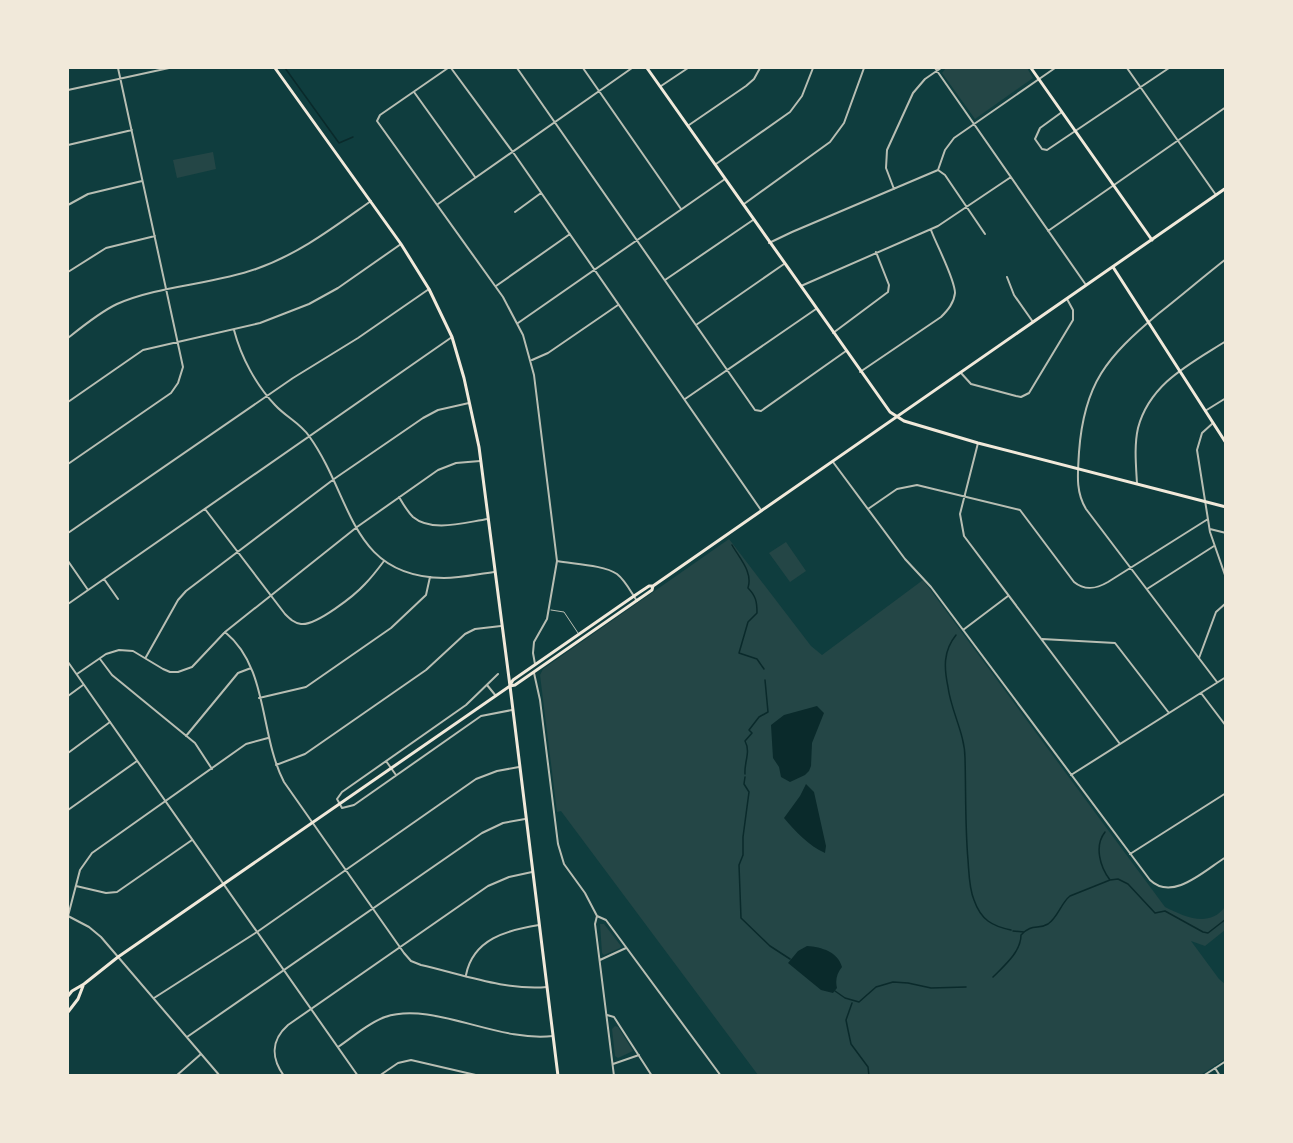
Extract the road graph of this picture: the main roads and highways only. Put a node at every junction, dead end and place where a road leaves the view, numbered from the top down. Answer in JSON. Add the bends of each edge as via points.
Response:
{"nodes":[{"id":1,"x":275,"y":68,"type":"edge"},
{"id":2,"x":646,"y":68,"type":"edge"},
{"id":3,"x":1031,"y":68,"type":"edge"},
{"id":4,"x":1226,"y":189,"type":"edge"},
{"id":5,"x":1152,"y":240,"type":"junction"},
{"id":6,"x":1113,"y":267,"type":"junction"},
{"id":7,"x":897,"y":417,"type":"junction"},
{"id":8,"x":1226,"y":443,"type":"edge"},
{"id":9,"x":1226,"y":507,"type":"edge"},
{"id":10,"x":653,"y":586,"type":"junction"},
{"id":11,"x":510,"y":686,"type":"junction"},
{"id":12,"x":84,"y":984,"type":"junction"},
{"id":13,"x":68,"y":996,"type":"edge"},
{"id":14,"x":68,"y":1012,"type":"edge"},
{"id":15,"x":558,"y":1076,"type":"edge"}],
"edges":[{"from":1,"to":11,"type":"main road","via":[[401,244],[452,337],[480,461]]},
{"from":2,"to":7,"type":"main road","via":[[882,403]]},
{"from":3,"to":5,"type":"main road"},
{"from":4,"to":5,"type":"main road"},
{"from":5,"to":6,"type":"main road"},
{"from":6,"to":7,"type":"main road"},
{"from":6,"to":8,"type":"main road"},
{"from":7,"to":9,"type":"main road","via":[[978,443]]},
{"from":7,"to":10,"type":"main road"},
{"from":10,"to":11,"type":"main road","via":[[513,680]]},
{"from":10,"to":11,"type":"main road","via":[[637,601]]},
{"from":11,"to":12,"type":"main road"},
{"from":11,"to":15,"type":"main road"},
{"from":12,"to":13,"type":"main road"},
{"from":12,"to":14,"type":"main road"}]}
